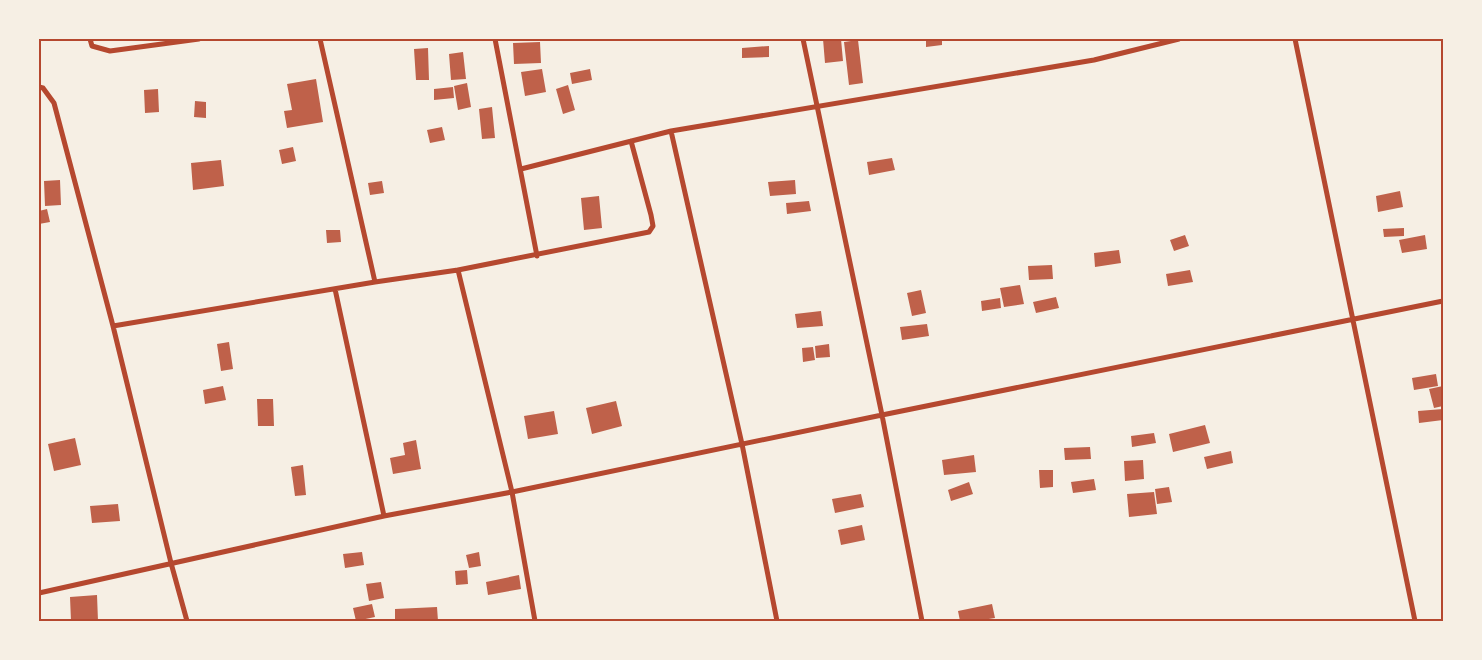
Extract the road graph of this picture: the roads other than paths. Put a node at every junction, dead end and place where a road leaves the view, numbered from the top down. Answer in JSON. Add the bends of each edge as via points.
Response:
{"nodes":[{"id":1,"x":90,"y":39,"type":"edge"},
{"id":2,"x":199,"y":39,"type":"edge"},
{"id":3,"x":320,"y":39,"type":"edge"},
{"id":4,"x":495,"y":39,"type":"edge"},
{"id":5,"x":803,"y":39,"type":"edge"},
{"id":6,"x":1180,"y":39,"type":"edge"},
{"id":7,"x":1295,"y":39,"type":"edge"},
{"id":8,"x":39,"y":87,"type":"edge"},
{"id":9,"x":817,"y":106,"type":"junction"},
{"id":10,"x":671,"y":131,"type":"junction"},
{"id":11,"x":631,"y":141,"type":"junction"},
{"id":12,"x":521,"y":169,"type":"junction"},
{"id":13,"x":537,"y":256,"type":"junction"},
{"id":14,"x":458,"y":270,"type":"junction"},
{"id":15,"x":375,"y":282,"type":"junction"},
{"id":16,"x":335,"y":289,"type":"junction"},
{"id":17,"x":1443,"y":302,"type":"edge"},
{"id":18,"x":1353,"y":320,"type":"junction"},
{"id":19,"x":113,"y":326,"type":"junction"},
{"id":20,"x":882,"y":415,"type":"junction"},
{"id":21,"x":742,"y":444,"type":"junction"},
{"id":22,"x":512,"y":492,"type":"junction"},
{"id":23,"x":384,"y":516,"type":"junction"},
{"id":24,"x":171,"y":563,"type":"junction"},
{"id":25,"x":39,"y":592,"type":"edge"},
{"id":26,"x":187,"y":621,"type":"edge"},
{"id":27,"x":535,"y":621,"type":"edge"},
{"id":28,"x":777,"y":621,"type":"edge"},
{"id":29,"x":922,"y":621,"type":"edge"},
{"id":30,"x":1415,"y":621,"type":"edge"}],
"edges":[{"from":1,"to":2,"type":"street","via":[[92,46],[110,51]]},
{"from":3,"to":15,"type":"street"},
{"from":4,"to":12,"type":"street"},
{"from":5,"to":9,"type":"street"},
{"from":6,"to":9,"type":"street","via":[[1094,60]]},
{"from":7,"to":18,"type":"street"},
{"from":8,"to":19,"type":"street","via":[[54,102]]},
{"from":9,"to":10,"type":"street"},
{"from":9,"to":20,"type":"street"},
{"from":10,"to":11,"type":"street"},
{"from":10,"to":21,"type":"street"},
{"from":11,"to":12,"type":"street"},
{"from":11,"to":13,"type":"street","via":[[653,226],[649,232]]},
{"from":12,"to":13,"type":"street"},
{"from":13,"to":14,"type":"street"},
{"from":14,"to":15,"type":"street"},
{"from":14,"to":22,"type":"street"},
{"from":15,"to":16,"type":"street"},
{"from":16,"to":19,"type":"street"},
{"from":16,"to":23,"type":"street"},
{"from":17,"to":18,"type":"street"},
{"from":18,"to":20,"type":"street"},
{"from":18,"to":30,"type":"street"},
{"from":19,"to":24,"type":"street"},
{"from":20,"to":21,"type":"street"},
{"from":20,"to":29,"type":"street"},
{"from":21,"to":22,"type":"street"},
{"from":21,"to":28,"type":"street"},
{"from":22,"to":23,"type":"street"},
{"from":22,"to":27,"type":"street"},
{"from":23,"to":24,"type":"street"},
{"from":24,"to":25,"type":"street"},
{"from":24,"to":26,"type":"street"}]}
